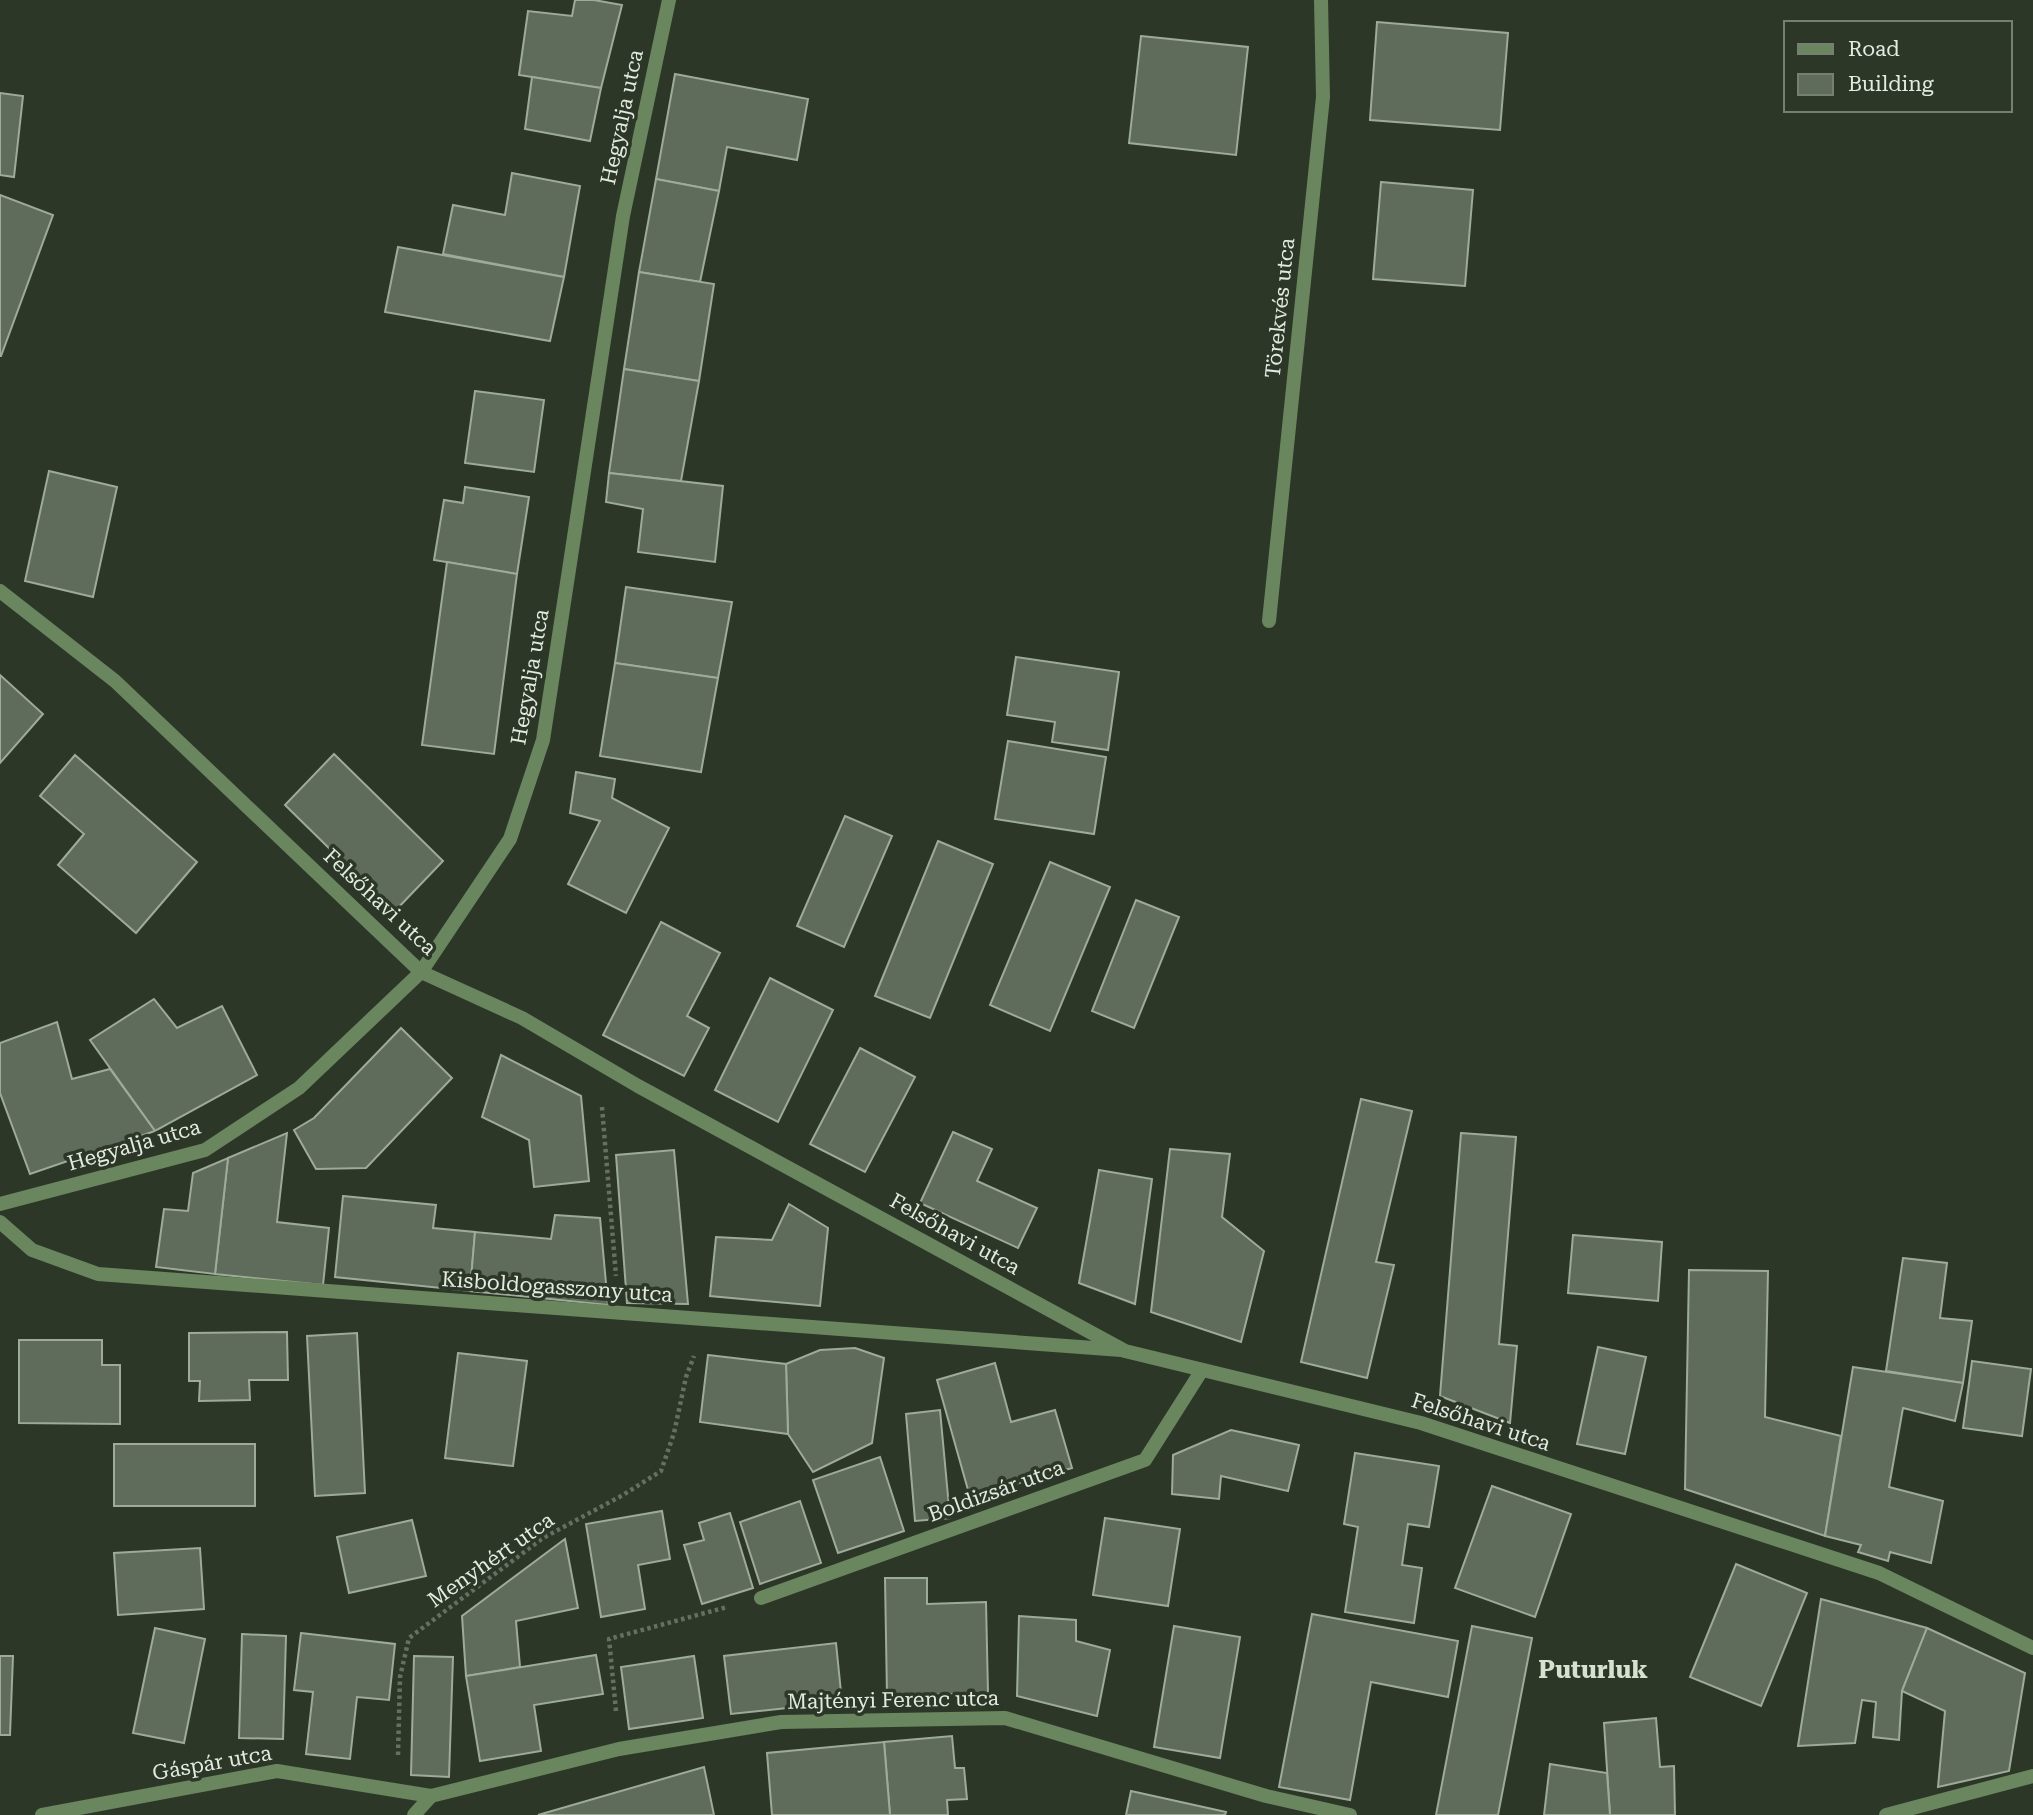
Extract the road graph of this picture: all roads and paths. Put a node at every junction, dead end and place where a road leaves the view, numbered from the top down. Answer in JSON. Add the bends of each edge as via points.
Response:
{"nodes":[{"id":1,"x":669,"y":0,"type":"edge"},
{"id":2,"x":1321,"y":0,"type":"edge"},
{"id":3,"x":0,"y":591,"type":"edge"},
{"id":4,"x":1269,"y":621,"type":"dead end"},
{"id":5,"x":421,"y":972,"type":"junction"},
{"id":6,"x":598,"y":1063,"type":"junction"},
{"id":7,"x":0,"y":1204,"type":"edge"},
{"id":8,"x":0,"y":1222,"type":"edge"},
{"id":9,"x":619,"y":1312,"type":"junction"},
{"id":10,"x":708,"y":1320,"type":"junction"},
{"id":11,"x":1125,"y":1351,"type":"junction"},
{"id":12,"x":1202,"y":1370,"type":"junction"},
{"id":13,"x":761,"y":1598,"type":"joint"},
{"id":14,"x":2033,"y":1647,"type":"edge"},
{"id":15,"x":619,"y":1749,"type":"junction"},
{"id":16,"x":2033,"y":1776,"type":"edge"},
{"id":17,"x":397,"y":1791,"type":"junction"},
{"id":18,"x":430,"y":1796,"type":"junction"},
{"id":19,"x":42,"y":1815,"type":"edge"},
{"id":20,"x":414,"y":1815,"type":"edge"},
{"id":21,"x":1350,"y":1815,"type":"edge"},
{"id":22,"x":1886,"y":1815,"type":"edge"}],
"edges":[{"from":1,"to":5,"type":"street","name":"Hegyalja utca","via":[[623,216],[543,740],[510,839]]},
{"from":2,"to":4,"type":"street","name":"Törekvés utca","via":[[1323,97]]},
{"from":3,"to":5,"type":"street","name":"Felsőhavi utca","via":[[115,681]]},
{"from":5,"to":6,"type":"street","name":"Felsőhavi utca","via":[[522,1018]]},
{"from":5,"to":7,"type":"street","name":"Hegyalja utca","via":[[299,1088],[205,1150]]},
{"from":6,"to":9,"type":"path"},
{"from":6,"to":11,"type":"street","name":"Felsőhavi utca"},
{"from":8,"to":9,"type":"street","name":"Kisboldogasszony utca","via":[[32,1250],[98,1274]]},
{"from":9,"to":10,"type":"street","name":"Kisboldogasszony utca"},
{"from":10,"to":11,"type":"street","name":"Kisboldogasszony utca"},
{"from":10,"to":17,"type":"path","name":"Menyhért utca","via":[[686,1377],[661,1471],[543,1538],[409,1638],[400,1677]]},
{"from":11,"to":12,"type":"street","name":"Felsőhavi utca"},
{"from":12,"to":13,"type":"street","name":"Boldizsár utca","via":[[1145,1460]]},
{"from":12,"to":14,"type":"street","name":"Felsőhavi utca","via":[[1421,1423],[1879,1573]]},
{"from":13,"to":15,"type":"path","via":[[608,1639]]},
{"from":15,"to":18,"type":"street","name":"Majtényi Ferenc utca"},
{"from":15,"to":21,"type":"street","name":"Majtényi Ferenc utca","via":[[781,1722],[1005,1718],[1266,1796]]},
{"from":16,"to":22,"type":"street"},
{"from":17,"to":18,"type":"street","name":"Gáspár utca"},
{"from":17,"to":19,"type":"street","name":"Gáspár utca","via":[[277,1771]]},
{"from":18,"to":20,"type":"street"}]}
